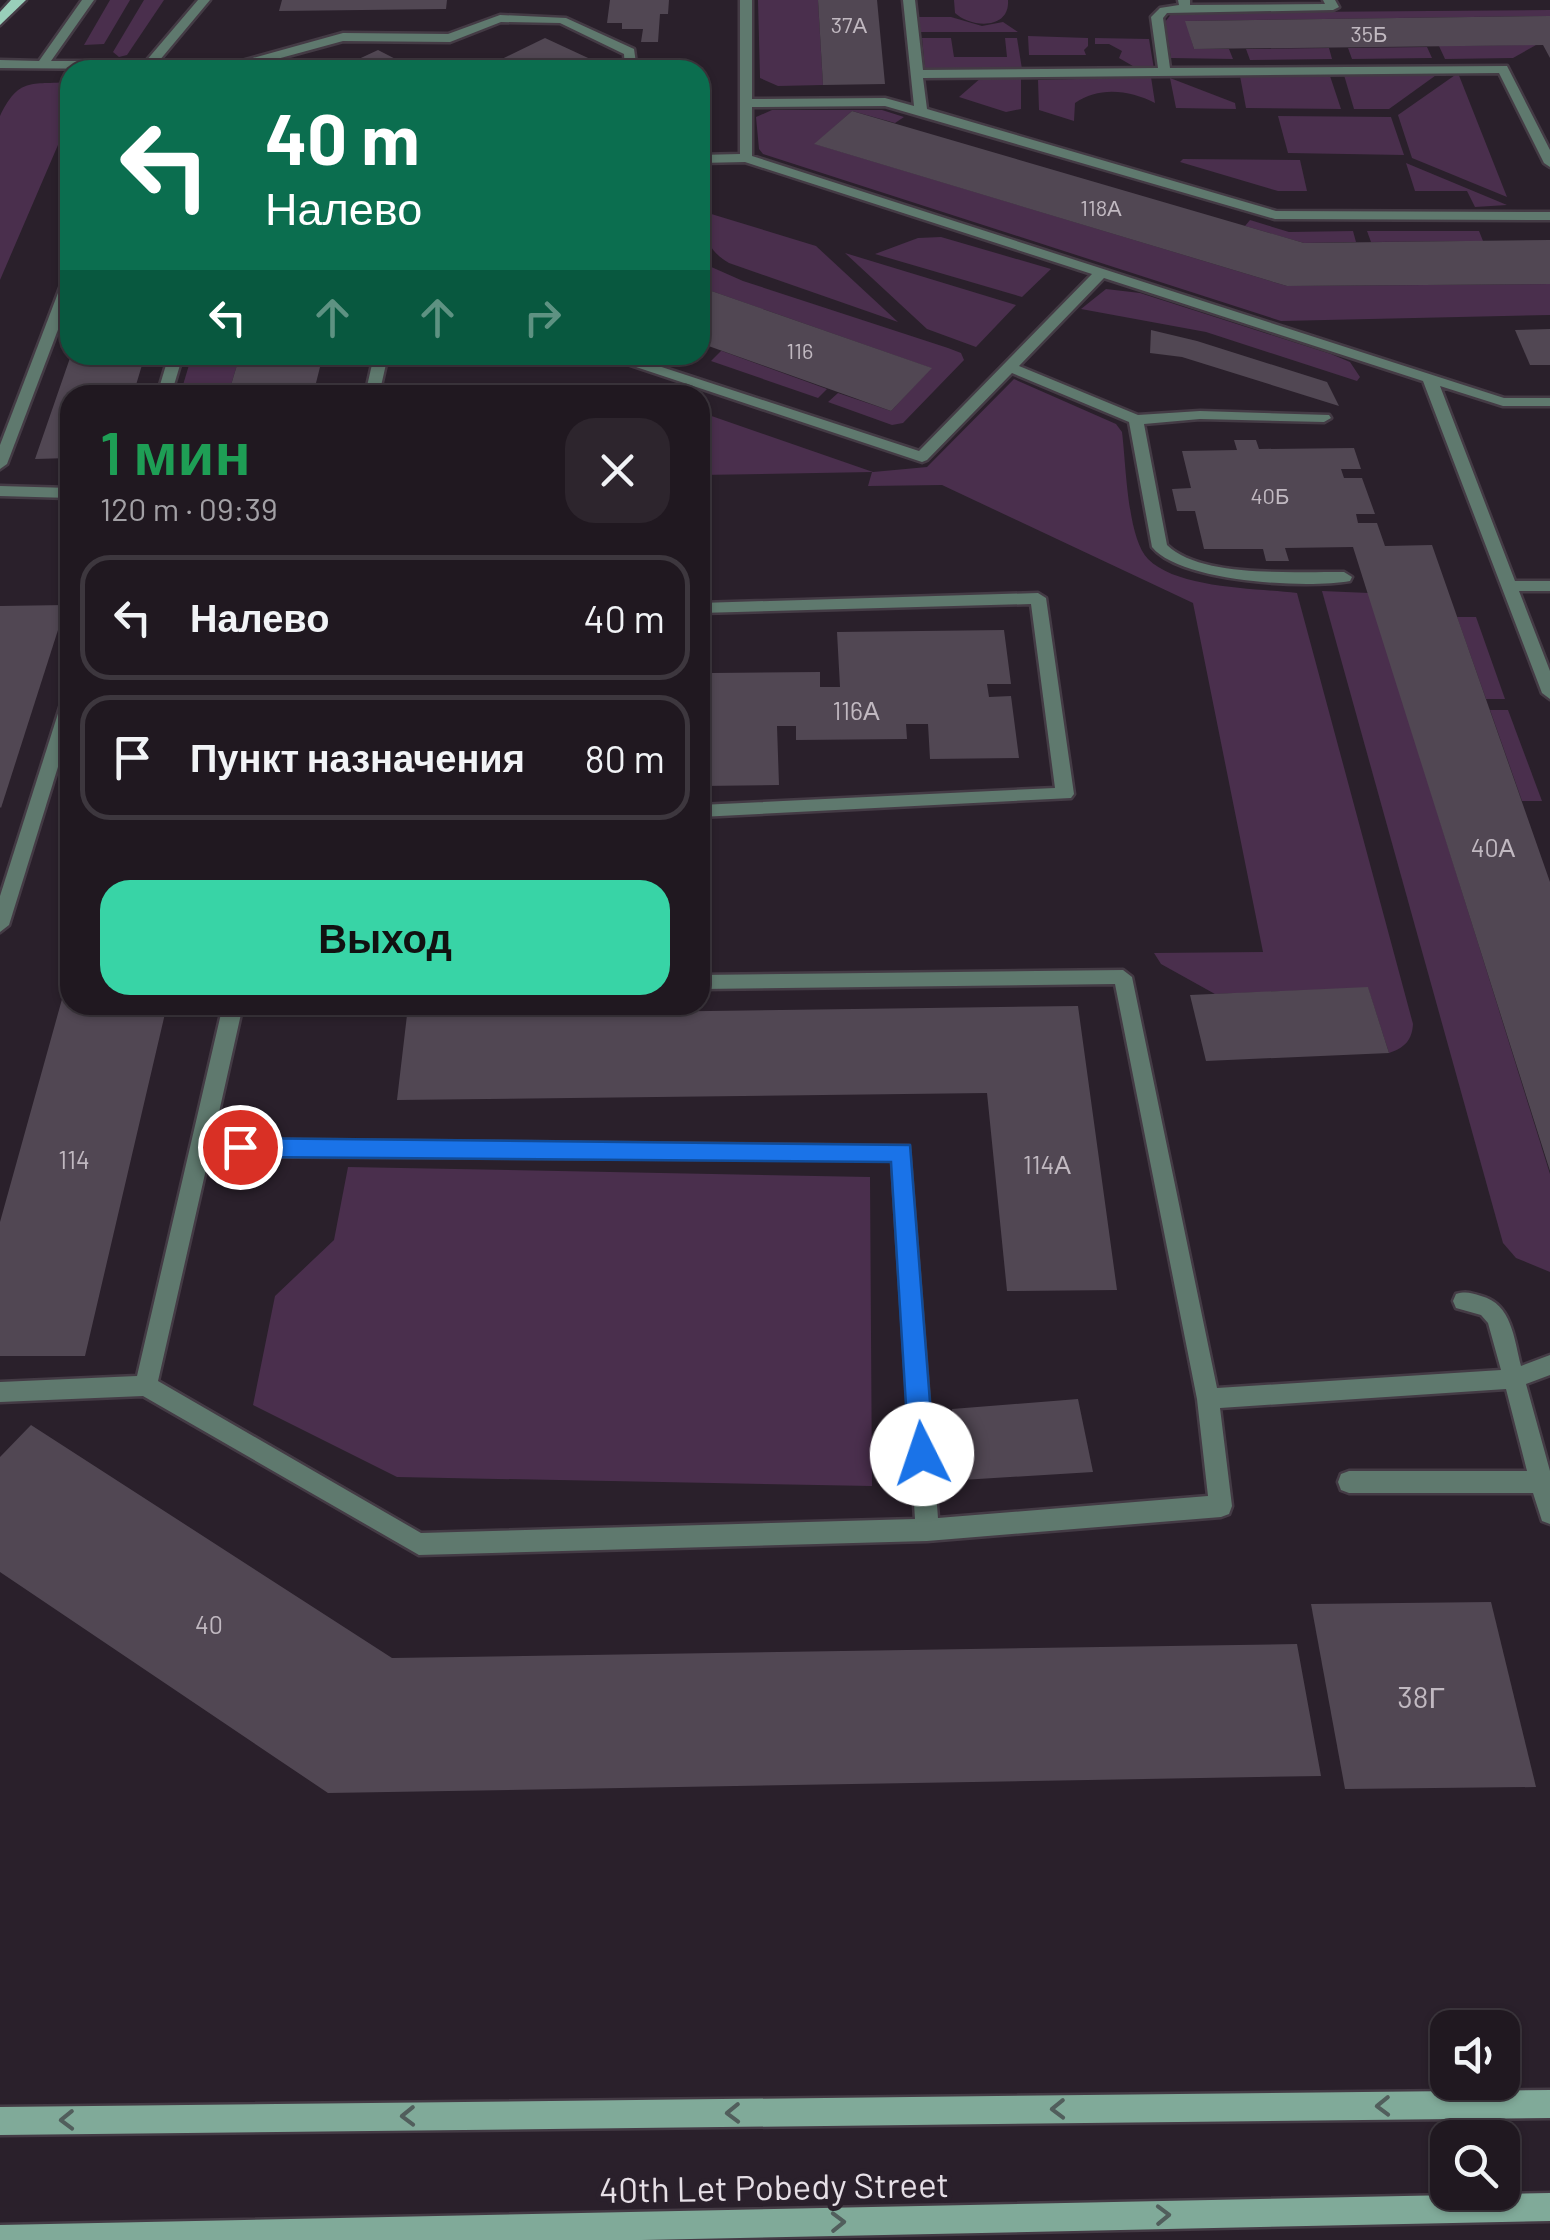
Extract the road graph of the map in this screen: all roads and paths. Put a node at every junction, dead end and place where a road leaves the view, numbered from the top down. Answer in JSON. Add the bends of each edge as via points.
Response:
{"nodes":[{"id":1,"x":4,"y":0,"type":"edge"},
{"id":2,"x":19,"y":0,"type":"edge"},
{"id":3,"x":88,"y":0,"type":"edge"},
{"id":4,"x":204,"y":0,"type":"edge"},
{"id":5,"x":746,"y":0,"type":"edge"},
{"id":6,"x":910,"y":0,"type":"edge"},
{"id":7,"x":1329,"y":0,"type":"edge"},
{"id":8,"x":1185,"y":4,"type":"edge"},
{"id":9,"x":0,"y":7,"type":"edge"},
{"id":10,"x":0,"y":22,"type":"edge"},
{"id":11,"x":153,"y":60,"type":"edge"},
{"id":12,"x":267,"y":60,"type":"edge"},
{"id":13,"x":630,"y":60,"type":"edge"},
{"id":14,"x":0,"y":64,"type":"edge"},
{"id":15,"x":43,"y":64,"type":"junction"},
{"id":16,"x":60,"y":64,"type":"edge"},
{"id":17,"x":1164,"y":71,"type":"junction"},
{"id":18,"x":918,"y":74,"type":"junction"},
{"id":19,"x":747,"y":103,"type":"junction"},
{"id":20,"x":921,"y":111,"type":"junction"},
{"id":21,"x":746,"y":158,"type":"junction"},
{"id":22,"x":710,"y":159,"type":"edge"},
{"id":23,"x":1550,"y":163,"type":"edge"},
{"id":24,"x":1550,"y":216,"type":"edge"},
{"id":25,"x":1103,"y":271,"type":"junction"},
{"id":26,"x":60,"y":306,"type":"edge"},
{"id":27,"x":643,"y":365,"type":"edge"},
{"id":28,"x":1009,"y":367,"type":"junction"},
{"id":29,"x":1428,"y":378,"type":"junction"},
{"id":30,"x":704,"y":385,"type":"edge"},
{"id":31,"x":710,"y":387,"type":"edge"},
{"id":32,"x":1550,"y":402,"type":"edge"},
{"id":33,"x":1324,"y":418,"type":"dead end"},
{"id":34,"x":1136,"y":420,"type":"junction"},
{"id":35,"x":0,"y":464,"type":"edge"},
{"id":36,"x":0,"y":491,"type":"edge"},
{"id":37,"x":60,"y":492,"type":"edge"},
{"id":38,"x":1344,"y":577,"type":"dead end"},
{"id":39,"x":1508,"y":586,"type":"junction"},
{"id":40,"x":1550,"y":586,"type":"edge"},
{"id":41,"x":710,"y":608,"type":"edge"},
{"id":42,"x":1550,"y":693,"type":"edge"},
{"id":43,"x":60,"y":729,"type":"edge"},
{"id":44,"x":710,"y":811,"type":"edge"},
{"id":45,"x":6,"y":887,"type":"edge"},
{"id":46,"x":0,"y":925,"type":"edge"},
{"id":47,"x":710,"y":982,"type":"edge"},
{"id":48,"x":231,"y":1015,"type":"edge"},
{"id":49,"x":201,"y":1147,"type":"junction"},
{"id":50,"x":1464,"y":1301,"type":"dead end"},
{"id":51,"x":1550,"y":1365,"type":"edge"},
{"id":52,"x":1512,"y":1379,"type":"junction"},
{"id":53,"x":146,"y":1386,"type":"junction"},
{"id":54,"x":0,"y":1392,"type":"edge"},
{"id":55,"x":1208,"y":1400,"type":"junction"},
{"id":56,"x":1349,"y":1482,"type":"dead end"},
{"id":57,"x":1542,"y":1482,"type":"junction"},
{"id":58,"x":1550,"y":1514,"type":"edge"},
{"id":59,"x":926,"y":1530,"type":"junction"},
{"id":60,"x":1550,"y":2104,"type":"edge"},
{"id":61,"x":0,"y":2121,"type":"edge"},
{"id":62,"x":1550,"y":2207,"type":"edge"},
{"id":63,"x":399,"y":2236,"type":"edge"},
{"id":64,"x":0,"y":2238,"type":"edge"}],
"edges":[{"from":1,"to":9,"type":"main road"},
{"from":2,"to":10,"type":"main road"},
{"from":3,"to":15,"type":"lane"},
{"from":4,"to":11,"type":"lane"},
{"from":5,"to":19,"type":"lane"},
{"from":6,"to":18,"type":"lane"},
{"from":7,"to":8,"type":"lane","via":[[1332,7]]},
{"from":8,"to":17,"type":"lane","via":[[1158,17]]},
{"from":12,"to":13,"type":"lane","via":[[343,36],[450,38],[500,18],[562,20],[630,52]]},
{"from":14,"to":15,"type":"lane"},
{"from":15,"to":16,"type":"lane"},
{"from":17,"to":18,"type":"lane"},
{"from":17,"to":23,"type":"lane","via":[[1503,70]]},
{"from":18,"to":20,"type":"lane"},
{"from":19,"to":20,"type":"lane","via":[[886,102]]},
{"from":19,"to":21,"type":"lane"},
{"from":20,"to":24,"type":"lane","via":[[1275,215]]},
{"from":21,"to":22,"type":"lane"},
{"from":21,"to":25,"type":"lane"},
{"from":25,"to":28,"type":"lane"},
{"from":25,"to":29,"type":"lane"},
{"from":26,"to":35,"type":"lane"},
{"from":27,"to":30,"type":"lane"},
{"from":28,"to":31,"type":"lane","via":[[922,457]]},
{"from":28,"to":34,"type":"lane"},
{"from":29,"to":32,"type":"lane","via":[[1503,402]]},
{"from":29,"to":39,"type":"lane"},
{"from":33,"to":34,"type":"lane"},
{"from":34,"to":38,"type":"lane","via":[[1166,556],[1192,567]]},
{"from":36,"to":37,"type":"lane"},
{"from":39,"to":40,"type":"lane"},
{"from":39,"to":42,"type":"lane"},
{"from":41,"to":44,"type":"lane","via":[[1038,598],[1064,794]]},
{"from":43,"to":45,"type":"lane"},
{"from":45,"to":46,"type":"lane"},
{"from":47,"to":55,"type":"lane","via":[[1122,977]]},
{"from":48,"to":49,"type":"lane"},
{"from":49,"to":53,"type":"lane"},
{"from":49,"to":59,"type":"lane","via":[[902,1152]]},
{"from":50,"to":52,"type":"lane","via":[[1488,1308],[1498,1319]]},
{"from":51,"to":52,"type":"lane"},
{"from":52,"to":55,"type":"lane"},
{"from":52,"to":57,"type":"lane"},
{"from":53,"to":54,"type":"lane"},
{"from":53,"to":59,"type":"lane","via":[[419,1544]]},
{"from":55,"to":59,"type":"lane","via":[[1221,1506]]},
{"from":56,"to":57,"type":"lane"},
{"from":57,"to":58,"type":"lane"},
{"from":60,"to":61,"type":"street","one_way":true},
{"from":63,"to":62,"type":"street","name":"40th Let Pobedy Street","one_way":true},
{"from":63,"to":64,"type":"street","name":"40th Let Pobedy Street"}]}
